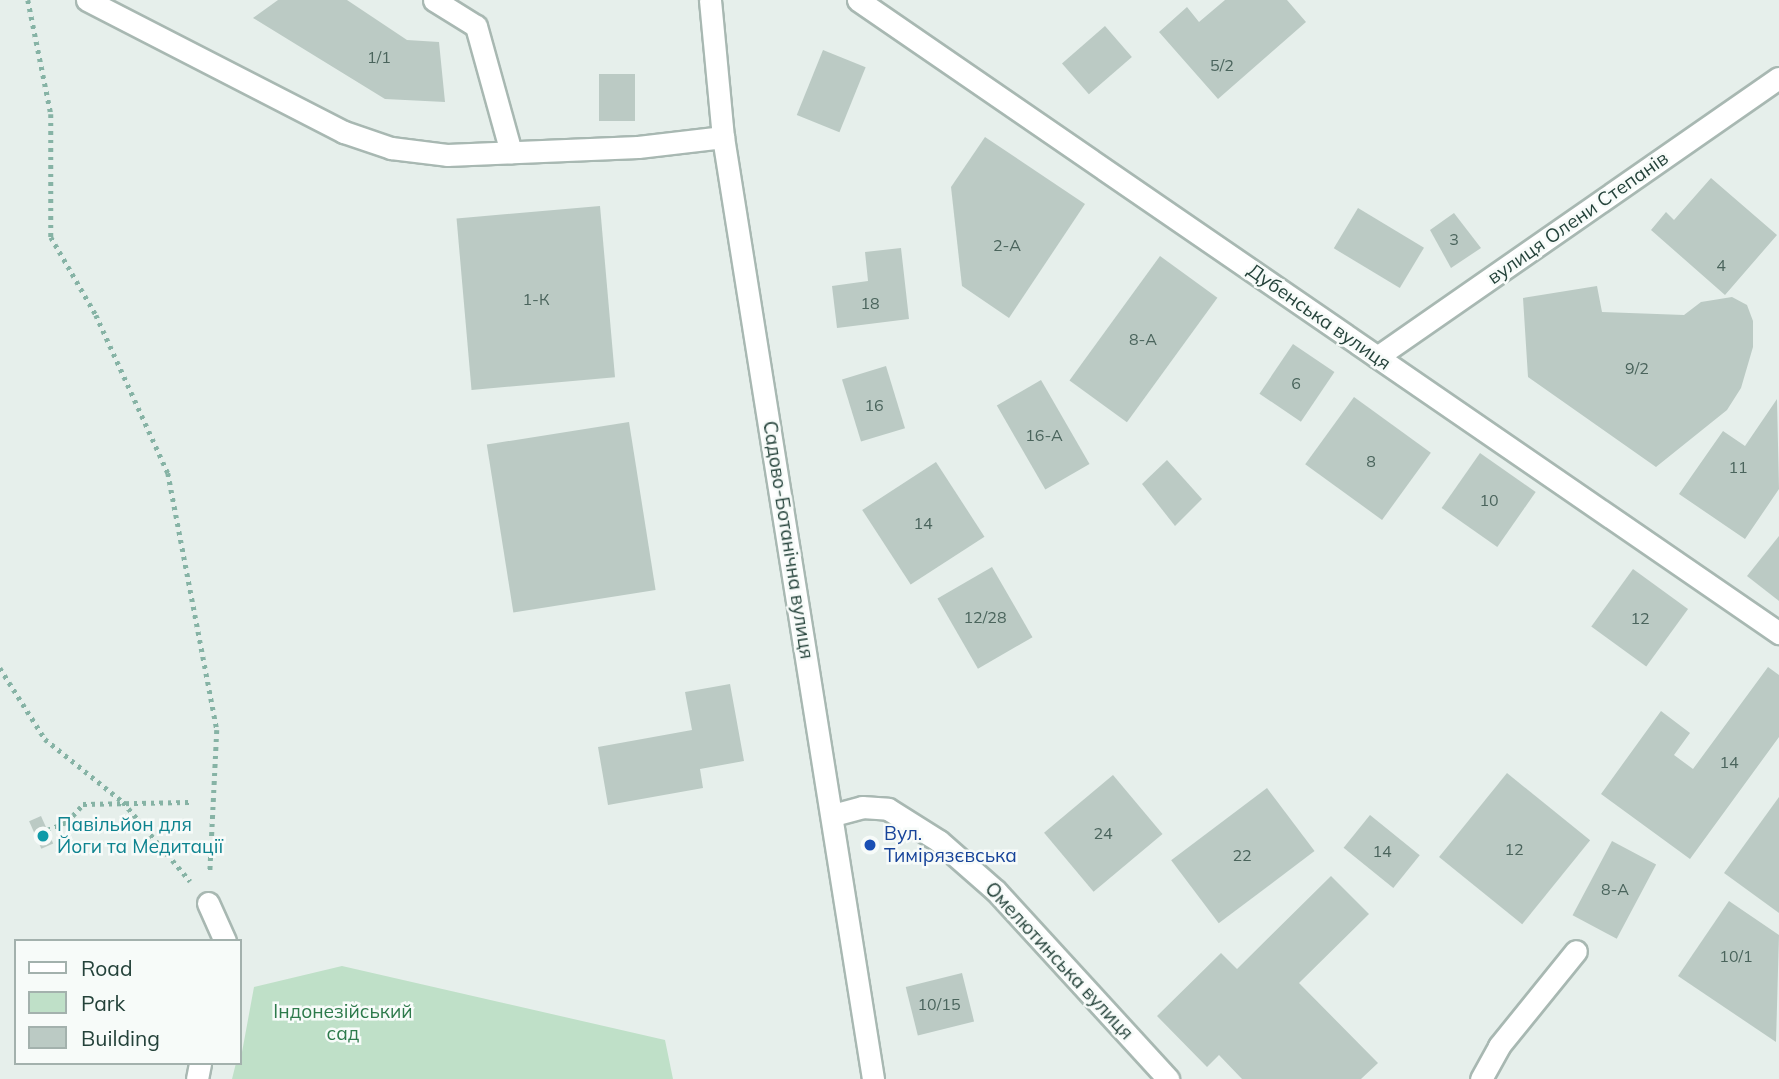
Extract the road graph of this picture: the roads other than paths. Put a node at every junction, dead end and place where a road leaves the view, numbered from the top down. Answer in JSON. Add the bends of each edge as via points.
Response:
{"nodes":[{"id":1,"x":87,"y":0,"type":"edge"},
{"id":2,"x":434,"y":0,"type":"edge"},
{"id":3,"x":710,"y":0,"type":"edge"},
{"id":4,"x":861,"y":0,"type":"edge"},
{"id":5,"x":1779,"y":78,"type":"edge"},
{"id":6,"x":723,"y":137,"type":"junction"},
{"id":7,"x":511,"y":152,"type":"junction"},
{"id":8,"x":1377,"y":357,"type":"junction"},
{"id":9,"x":1779,"y":633,"type":"edge"},
{"id":10,"x":832,"y":814,"type":"junction"},
{"id":11,"x":208,"y":902,"type":"road end"},
{"id":12,"x":224,"y":939,"type":"edge"},
{"id":13,"x":1576,"y":951,"type":"dead end"},
{"id":14,"x":873,"y":1079,"type":"edge"},
{"id":15,"x":1168,"y":1079,"type":"edge"},
{"id":16,"x":1480,"y":1079,"type":"edge"}],
"edges":[{"from":1,"to":7,"type":"street","via":[[344,132],[391,148],[447,155]]},
{"from":2,"to":7,"type":"street","via":[[476,26]]},
{"from":3,"to":6,"type":"street","name":"Садово-Ботанічна вулиця"},
{"from":4,"to":8,"type":"street","name":"Дубенська вулиця"},
{"from":5,"to":8,"type":"street","name":"вулиця Олени Степанів"},
{"from":6,"to":7,"type":"street"},
{"from":6,"to":10,"type":"street","name":"Садово-Ботанічна вулиця"},
{"from":8,"to":9,"type":"street","name":"Дубенська вулиця"},
{"from":10,"to":14,"type":"street","name":"Садово-Ботанічна вулиця"},
{"from":10,"to":15,"type":"street","name":"Омелютинська вулиця","via":[[862,807],[888,809],[939,841],[996,891]]},
{"from":11,"to":12,"type":"street"},
{"from":13,"to":16,"type":"street","via":[[1499,1046]]}]}
